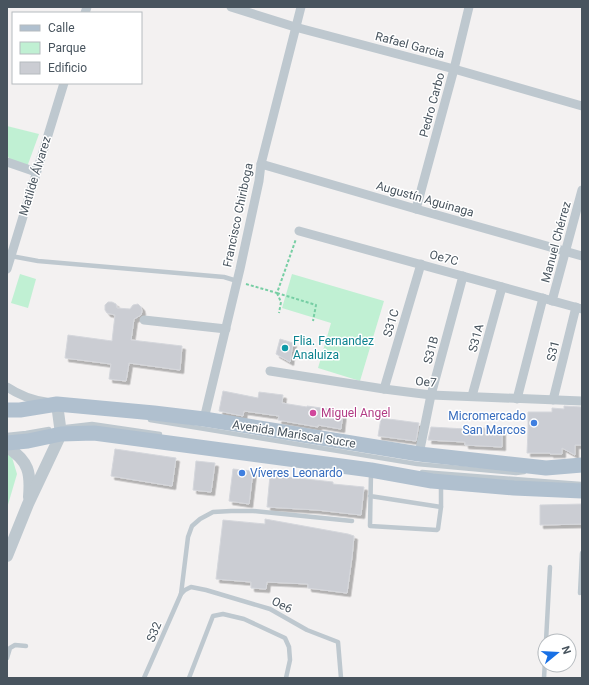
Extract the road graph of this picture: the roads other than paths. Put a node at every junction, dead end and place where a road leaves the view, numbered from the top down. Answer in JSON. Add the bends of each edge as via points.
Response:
{"nodes":[{"id":1,"x":231,"y":7,"type":"edge"},
{"id":2,"x":301,"y":7,"type":"edge"},
{"id":3,"x":469,"y":7,"type":"edge"},
{"id":4,"x":295,"y":27,"type":"junction"},
{"id":5,"x":454,"y":69,"type":"junction"},
{"id":6,"x":64,"y":84,"type":"edge"},
{"id":7,"x":582,"y":106,"type":"edge"},
{"id":8,"x":7,"y":162,"type":"edge"},
{"id":9,"x":261,"y":164,"type":"junction"},
{"id":10,"x":36,"y":172,"type":"junction"},
{"id":11,"x":582,"y":190,"type":"edge"},
{"id":12,"x":416,"y":209,"type":"junction"},
{"id":13,"x":299,"y":231,"type":"road end"},
{"id":14,"x":566,"y":251,"type":"junction"},
{"id":15,"x":582,"y":256,"type":"edge"},
{"id":16,"x":8,"y":263,"type":"edge"},
{"id":17,"x":421,"y":264,"type":"junction"},
{"id":18,"x":464,"y":276,"type":"junction"},
{"id":19,"x":237,"y":281,"type":"junction"},
{"id":20,"x":502,"y":287,"type":"junction"},
{"id":21,"x":543,"y":298,"type":"junction"},
{"id":22,"x":552,"y":301,"type":"junction"},
{"id":23,"x":579,"y":308,"type":"edge"},
{"id":24,"x":144,"y":320,"type":"dead end"},
{"id":25,"x":226,"y":329,"type":"junction"},
{"id":26,"x":270,"y":371,"type":"dead end"},
{"id":27,"x":7,"y":387,"type":"edge"},
{"id":28,"x":384,"y":389,"type":"junction"},
{"id":29,"x":431,"y":395,"type":"junction"},
{"id":30,"x":472,"y":396,"type":"junction"},
{"id":31,"x":517,"y":398,"type":"junction"},
{"id":32,"x":553,"y":400,"type":"junction"},
{"id":33,"x":582,"y":401,"type":"edge"},
{"id":34,"x":7,"y":410,"type":"edge"},
{"id":35,"x":58,"y":410,"type":"junction"},
{"id":36,"x":145,"y":419,"type":"dead end"},
{"id":37,"x":203,"y":424,"type":"junction"},
{"id":38,"x":61,"y":431,"type":"junction"},
{"id":39,"x":7,"y":435,"type":"edge"},
{"id":40,"x":166,"y":435,"type":"dead end"},
{"id":41,"x":7,"y":443,"type":"edge"},
{"id":42,"x":7,"y":447,"type":"edge"},
{"id":43,"x":419,"y":454,"type":"junction"},
{"id":44,"x":318,"y":458,"type":"dead end"},
{"id":45,"x":582,"y":465,"type":"edge"},
{"id":46,"x":387,"y":468,"type":"dead end"},
{"id":47,"x":548,"y":468,"type":"junction"},
{"id":48,"x":371,"y":470,"type":"junction"},
{"id":49,"x":582,"y":470,"type":"edge"},
{"id":50,"x":418,"y":472,"type":"dead end"},
{"id":51,"x":441,"y":481,"type":"junction"},
{"id":52,"x":582,"y":484,"type":"edge"},
{"id":53,"x":582,"y":491,"type":"edge"},
{"id":54,"x":370,"y":496,"type":"junction"},
{"id":55,"x":28,"y":504,"type":"junction"},
{"id":56,"x":441,"y":508,"type":"junction"},
{"id":57,"x":352,"y":521,"type":"dead end"},
{"id":58,"x":582,"y":553,"type":"edge"},
{"id":59,"x":7,"y":556,"type":"edge"},
{"id":60,"x":550,"y":567,"type":"dead end"},
{"id":61,"x":580,"y":592,"type":"dead end"},
{"id":62,"x":181,"y":594,"type":"junction"},
{"id":63,"x":546,"y":633,"type":"edge"},
{"id":64,"x":26,"y":646,"type":"dead end"},
{"id":65,"x":7,"y":658,"type":"edge"},
{"id":66,"x":144,"y":678,"type":"edge"},
{"id":67,"x":189,"y":678,"type":"edge"},
{"id":68,"x":286,"y":678,"type":"edge"},
{"id":69,"x":341,"y":678,"type":"edge"}],
"edges":[{"from":1,"to":4,"type":"street","name":"Rafael Garcia"},
{"from":2,"to":4,"type":"street","name":"Francisco Chiriboga"},
{"from":3,"to":5,"type":"street","name":"Pedro Carbo"},
{"from":4,"to":5,"type":"street","name":"Rafael Garcia"},
{"from":4,"to":9,"type":"street","name":"Francisco Chiriboga"},
{"from":5,"to":7,"type":"street","name":"Rafael Garcia"},
{"from":5,"to":12,"type":"street","name":"Pedro Carbo"},
{"from":6,"to":10,"type":"street","name":"Matilde Álvarez"},
{"from":8,"to":10,"type":"street"},
{"from":9,"to":12,"type":"street","name":"Augustín Aguinaga"},
{"from":9,"to":19,"type":"street","name":"Francisco Chiriboga"},
{"from":10,"to":16,"type":"street","name":"Matilde Álvarez"},
{"from":11,"to":14,"type":"street","name":"Manuel Chérrez"},
{"from":12,"to":14,"type":"street","name":"Augustín Aguinaga"},
{"from":13,"to":17,"type":"street","name":"Oe7C"},
{"from":14,"to":15,"type":"street","name":"Augustín Aguinaga"},
{"from":14,"to":22,"type":"street","name":"Manuel Chérrez"},
{"from":16,"to":19,"type":"lane","via":[[38,261],[224,277]]},
{"from":17,"to":18,"type":"street","name":"Oe7C"},
{"from":17,"to":28,"type":"street","name":"S31C"},
{"from":18,"to":20,"type":"street","name":"Oe7C"},
{"from":18,"to":29,"type":"street","name":"S31B"},
{"from":19,"to":25,"type":"street","name":"Francisco Chiriboga"},
{"from":20,"to":21,"type":"street","name":"Oe7C"},
{"from":20,"to":30,"type":"street","name":"S31A"},
{"from":21,"to":22,"type":"street","name":"Oe7C"},
{"from":21,"to":31,"type":"street","name":"Manuel Chérrez"},
{"from":22,"to":23,"type":"street","name":"Oe7C"},
{"from":23,"to":32,"type":"street","name":"S31"},
{"from":24,"to":25,"type":"street"},
{"from":25,"to":37,"type":"street","name":"Francisco Chiriboga"},
{"from":26,"to":28,"type":"street","name":"Oe7"},
{"from":27,"to":35,"type":"street"},
{"from":28,"to":29,"type":"street","name":"Oe7"},
{"from":29,"to":30,"type":"street","name":"Oe7"},
{"from":29,"to":43,"type":"street","name":"S31B"},
{"from":30,"to":31,"type":"street","name":"Oe7"},
{"from":31,"to":32,"type":"street","name":"Oe7"},
{"from":32,"to":33,"type":"street","name":"Oe7"},
{"from":34,"to":35,"type":"main road","name":"Avenida Mariscal Sucre"},
{"from":35,"to":37,"type":"main road","name":"Avenida Mariscal Sucre","via":[[154,413]]},
{"from":35,"to":38,"type":"street"},
{"from":36,"to":37,"type":"lane"},
{"from":37,"to":43,"type":"main road","name":"Avenida Mariscal Sucre"},
{"from":37,"to":47,"type":"lane","via":[[417,464],[516,473]]},
{"from":38,"to":39,"type":"lane"},
{"from":38,"to":40,"type":"lane","via":[[92,424]]},
{"from":38,"to":41,"type":"main road","name":"Avenida Mariscal Sucre","via":[[28,441]]},
{"from":38,"to":48,"type":"main road","name":"Avenida Mariscal Sucre","via":[[94,433]]},
{"from":38,"to":55,"type":"street"},
{"from":42,"to":55,"type":"street","via":[[21,458],[27,470],[30,484]]},
{"from":43,"to":47,"type":"main road","name":"Avenida Mariscal Sucre"},
{"from":44,"to":46,"type":"lane"},
{"from":45,"to":47,"type":"main road","name":"Avenida Mariscal Sucre"},
{"from":47,"to":49,"type":"main road"},
{"from":48,"to":51,"type":"main road","name":"Avenida Mariscal Sucre"},
{"from":48,"to":54,"type":"lane"},
{"from":50,"to":52,"type":"lane"},
{"from":51,"to":53,"type":"main road","name":"Avenida Mariscal Sucre"},
{"from":51,"to":56,"type":"lane"},
{"from":54,"to":56,"type":"lane"},
{"from":54,"to":56,"type":"lane","via":[[370,526],[437,530]]},
{"from":55,"to":59,"type":"street"},
{"from":57,"to":62,"type":"lane","name":"S32","via":[[253,511],[213,512],[192,526],[188,537]]},
{"from":58,"to":61,"type":"lane"},
{"from":60,"to":63,"type":"lane"},
{"from":62,"to":66,"type":"lane","name":"S32"},
{"from":62,"to":69,"type":"lane","name":"Oe6","via":[[191,587],[270,609],[307,630],[338,642]]},
{"from":64,"to":65,"type":"lane","via":[[15,645],[10,648]]},
{"from":67,"to":68,"type":"lane","via":[[213,616],[223,614],[244,619],[285,638],[290,660]]}]}
